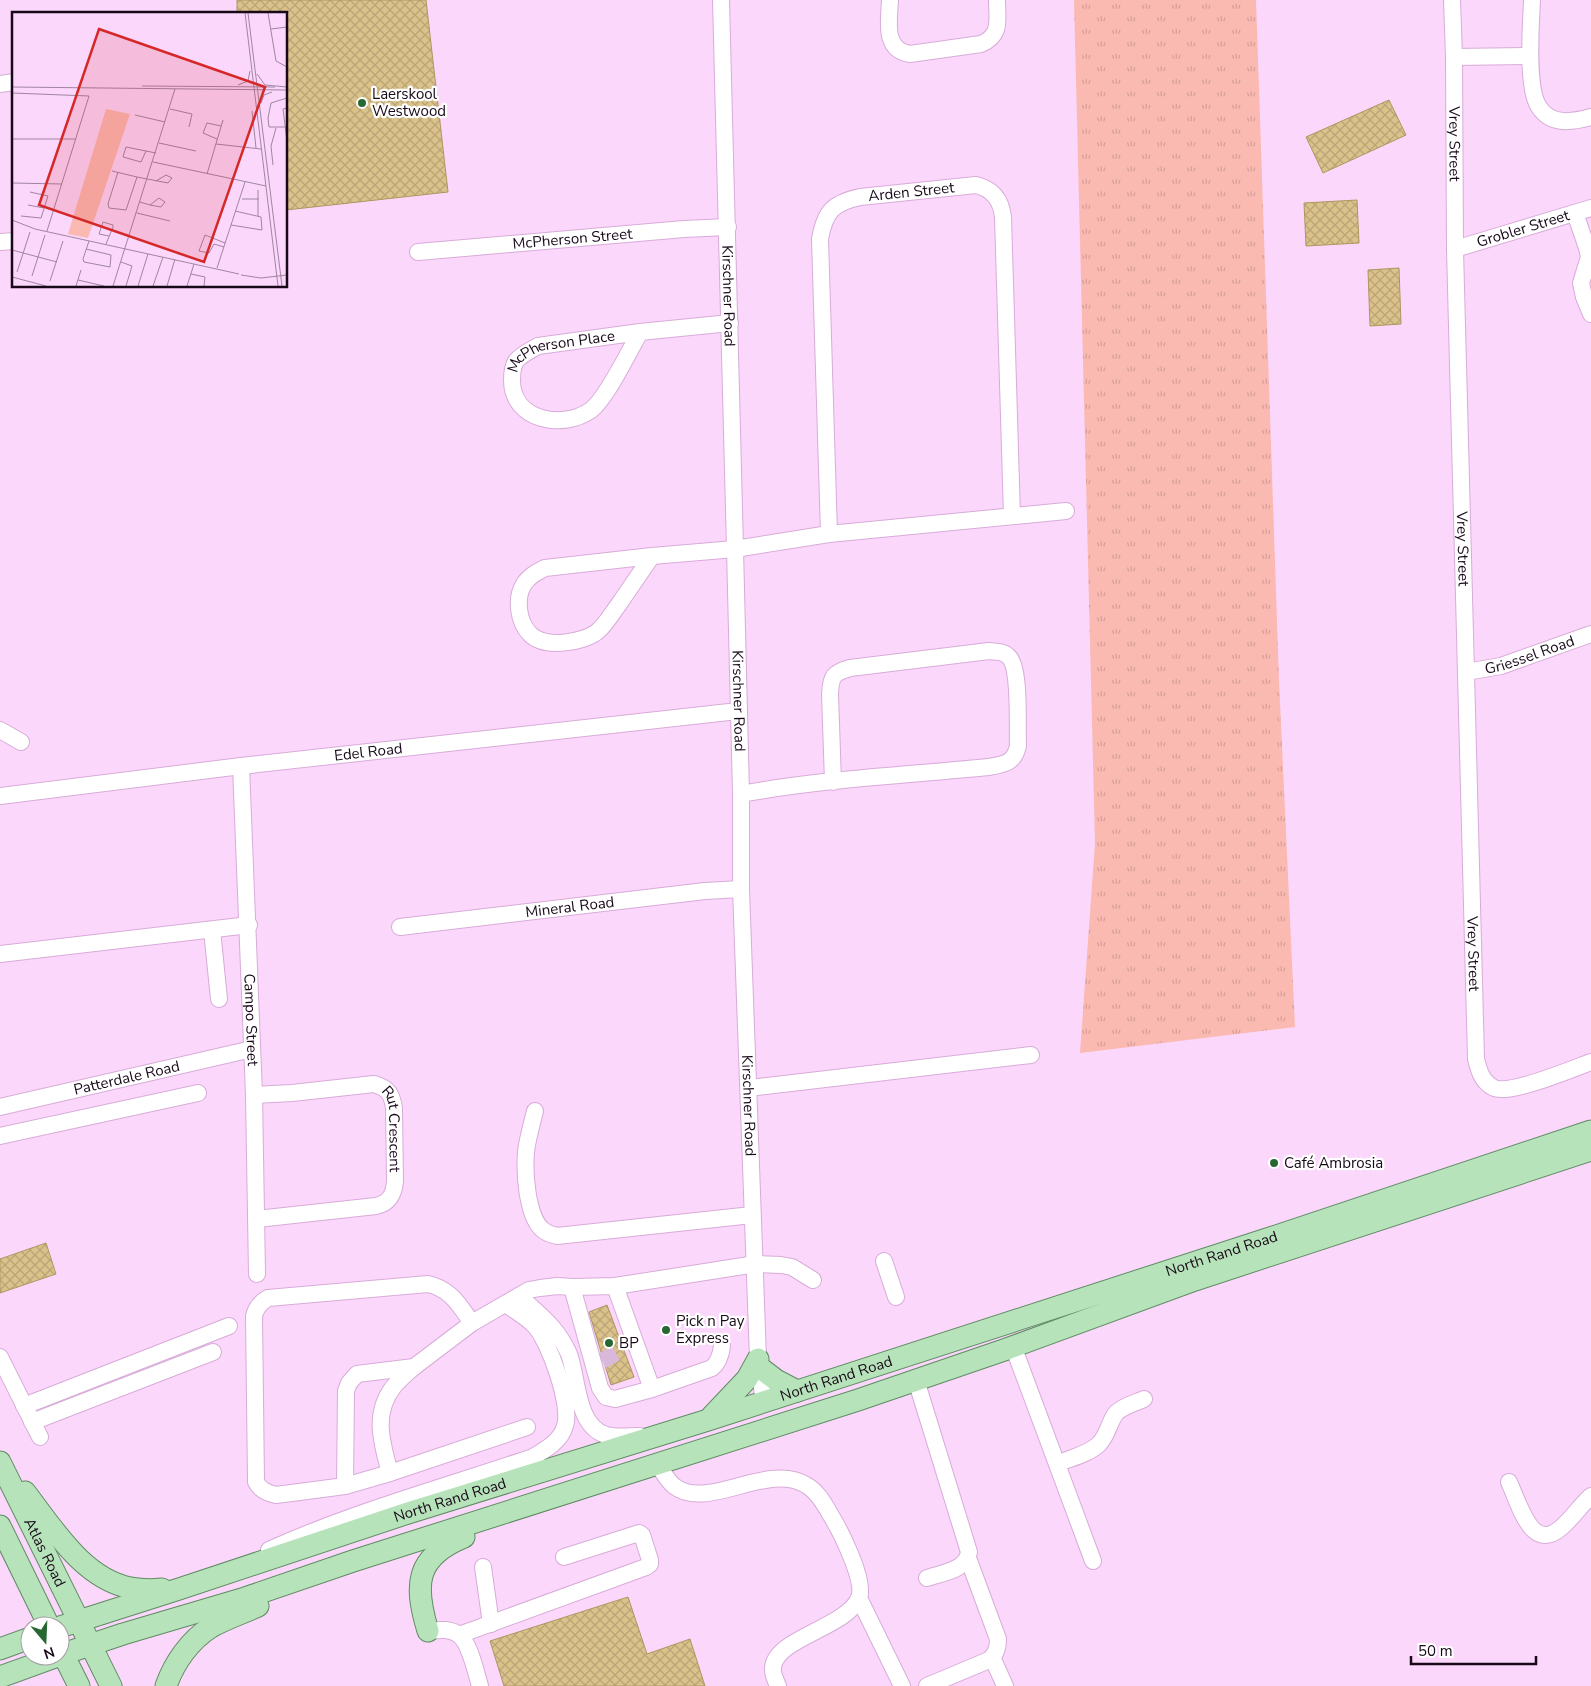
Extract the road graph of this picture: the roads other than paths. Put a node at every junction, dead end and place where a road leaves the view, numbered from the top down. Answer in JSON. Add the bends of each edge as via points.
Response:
{"nodes":[{"id":1,"x":721,"y":0,"type":"edge"},
{"id":2,"x":890,"y":0,"type":"edge"},
{"id":3,"x":997,"y":0,"type":"edge"},
{"id":4,"x":1452,"y":0,"type":"edge"},
{"id":5,"x":1532,"y":0,"type":"edge"},
{"id":6,"x":1530,"y":56,"type":"junction"},
{"id":7,"x":1454,"y":57,"type":"junction"},
{"id":8,"x":1591,"y":117,"type":"edge"},
{"id":9,"x":1591,"y":208,"type":"edge"},
{"id":10,"x":1575,"y":213,"type":"junction"},
{"id":11,"x":728,"y":227,"type":"junction"},
{"id":12,"x":1455,"y":249,"type":"junction"},
{"id":13,"x":418,"y":252,"type":"dead end"},
{"id":14,"x":1591,"y":314,"type":"edge"},
{"id":15,"x":730,"y":323,"type":"junction"},
{"id":16,"x":640,"y":332,"type":"junction"},
{"id":17,"x":1066,"y":511,"type":"dead end"},
{"id":18,"x":1012,"y":516,"type":"junction"},
{"id":19,"x":829,"y":534,"type":"junction"},
{"id":20,"x":735,"y":550,"type":"junction"},
{"id":21,"x":652,"y":556,"type":"junction"},
{"id":22,"x":1591,"y":634,"type":"edge"},
{"id":23,"x":1466,"y":672,"type":"junction"},
{"id":24,"x":738,"y":711,"type":"junction"},
{"id":25,"x":0,"y":730,"type":"edge"},
{"id":26,"x":21,"y":742,"type":"dead end"},
{"id":27,"x":241,"y":766,"type":"junction"},
{"id":28,"x":833,"y":782,"type":"junction"},
{"id":29,"x":740,"y":794,"type":"junction"},
{"id":30,"x":0,"y":796,"type":"edge"},
{"id":31,"x":740,"y":889,"type":"junction"},
{"id":32,"x":248,"y":925,"type":"junction"},
{"id":33,"x":400,"y":927,"type":"dead end"},
{"id":34,"x":212,"y":930,"type":"junction"},
{"id":35,"x":0,"y":954,"type":"edge"},
{"id":36,"x":219,"y":999,"type":"dead end"},
{"id":37,"x":252,"y":1049,"type":"junction"},
{"id":38,"x":1031,"y":1055,"type":"dead end"},
{"id":39,"x":1591,"y":1062,"type":"edge"},
{"id":40,"x":749,"y":1088,"type":"junction"},
{"id":41,"x":198,"y":1093,"type":"dead end"},
{"id":42,"x":254,"y":1095,"type":"junction"},
{"id":43,"x":0,"y":1107,"type":"edge"},
{"id":44,"x":535,"y":1111,"type":"dead end"},
{"id":45,"x":1591,"y":1131,"type":"edge"},
{"id":46,"x":1,"y":1133,"type":"edge"},
{"id":47,"x":1591,"y":1150,"type":"edge"},
{"id":48,"x":752,"y":1216,"type":"junction"},
{"id":49,"x":257,"y":1220,"type":"junction"},
{"id":50,"x":884,"y":1262,"type":"dead end"},
{"id":51,"x":756,"y":1264,"type":"junction"},
{"id":52,"x":257,"y":1274,"type":"dead end"},
{"id":53,"x":813,"y":1280,"type":"dead end"},
{"id":54,"x":615,"y":1286,"type":"junction"},
{"id":55,"x":572,"y":1287,"type":"junction"},
{"id":56,"x":896,"y":1297,"type":"dead end"},
{"id":57,"x":513,"y":1300,"type":"junction"},
{"id":58,"x":472,"y":1323,"type":"junction"},
{"id":59,"x":229,"y":1326,"type":"dead end"},
{"id":60,"x":722,"y":1346,"type":"dead end"},
{"id":61,"x":1009,"y":1348,"type":"junction"},
{"id":62,"x":213,"y":1352,"type":"dead end"},
{"id":63,"x":0,"y":1356,"type":"edge"},
{"id":64,"x":598,"y":1363,"type":"junction"},
{"id":65,"x":759,"y":1363,"type":"junction"},
{"id":66,"x":414,"y":1366,"type":"junction"},
{"id":67,"x":575,"y":1380,"type":"junction"},
{"id":68,"x":916,"y":1380,"type":"junction"},
{"id":69,"x":652,"y":1389,"type":"junction"},
{"id":70,"x":562,"y":1391,"type":"junction"},
{"id":71,"x":797,"y":1391,"type":"junction"},
{"id":72,"x":1144,"y":1399,"type":"dead end"},
{"id":73,"x":764,"y":1402,"type":"junction"},
{"id":74,"x":24,"y":1406,"type":"junction"},
{"id":75,"x":708,"y":1420,"type":"junction"},
{"id":76,"x":32,"y":1422,"type":"junction"},
{"id":77,"x":527,"y":1427,"type":"dead end"},
{"id":78,"x":40,"y":1437,"type":"dead end"},
{"id":79,"x":653,"y":1437,"type":"junction"},
{"id":80,"x":0,"y":1461,"type":"edge"},
{"id":81,"x":1057,"y":1464,"type":"junction"},
{"id":82,"x":658,"y":1465,"type":"junction"},
{"id":83,"x":390,"y":1473,"type":"junction"},
{"id":84,"x":1509,"y":1482,"type":"dead end"},
{"id":85,"x":345,"y":1486,"type":"junction"},
{"id":86,"x":1591,"y":1496,"type":"edge"},
{"id":87,"x":556,"y":1498,"type":"junction"},
{"id":88,"x":0,"y":1526,"type":"edge"},
{"id":89,"x":564,"y":1556,"type":"dead end"},
{"id":90,"x":968,"y":1558,"type":"junction"},
{"id":91,"x":1093,"y":1561,"type":"dead end"},
{"id":92,"x":353,"y":1562,"type":"junction"},
{"id":93,"x":482,"y":1567,"type":"dead end"},
{"id":94,"x":225,"y":1574,"type":"junction"},
{"id":95,"x":927,"y":1578,"type":"dead end"},
{"id":96,"x":179,"y":1589,"type":"junction"},
{"id":97,"x":859,"y":1598,"type":"junction"},
{"id":98,"x":44,"y":1616,"type":"edge"},
{"id":99,"x":66,"y":1616,"type":"edge"},
{"id":100,"x":70,"y":1624,"type":"edge"},
{"id":101,"x":490,"y":1624,"type":"junction"},
{"id":102,"x":70,"y":1625,"type":"edge"},
{"id":103,"x":428,"y":1631,"type":"joint"},
{"id":104,"x":459,"y":1635,"type":"junction"},
{"id":105,"x":20,"y":1642,"type":"edge"},
{"id":106,"x":90,"y":1645,"type":"junction"},
{"id":107,"x":0,"y":1649,"type":"edge"},
{"id":108,"x":70,"y":1651,"type":"edge"},
{"id":109,"x":992,"y":1657,"type":"junction"},
{"id":110,"x":27,"y":1666,"type":"edge"},
{"id":111,"x":68,"y":1666,"type":"edge"},
{"id":112,"x":0,"y":1676,"type":"edge"},
{"id":113,"x":80,"y":1686,"type":"edge"},
{"id":114,"x":111,"y":1686,"type":"edge"},
{"id":115,"x":166,"y":1686,"type":"edge"},
{"id":116,"x":480,"y":1686,"type":"edge"},
{"id":117,"x":778,"y":1686,"type":"edge"},
{"id":118,"x":902,"y":1686,"type":"edge"},
{"id":119,"x":926,"y":1686,"type":"edge"},
{"id":120,"x":1005,"y":1686,"type":"edge"}],
"edges":[{"from":1,"to":11,"type":"street","name":"Kirschner Road"},
{"from":2,"to":3,"type":"street","via":[[891,40],[902,53],[910,54],[990,40],[997,28]]},
{"from":4,"to":7,"type":"street","name":"Vrey Street"},
{"from":5,"to":6,"type":"street"},
{"from":6,"to":7,"type":"street"},
{"from":6,"to":8,"type":"street","via":[[1534,95],[1546,115],[1565,122]]},
{"from":7,"to":12,"type":"street","name":"Vrey Street"},
{"from":9,"to":10,"type":"street","name":"Grobler Street"},
{"from":10,"to":12,"type":"street","name":"Grobler Street"},
{"from":10,"to":14,"type":"street","via":[[1588,248],[1589,257],[1581,283]]},
{"from":11,"to":13,"type":"street","name":"McPherson Street"},
{"from":11,"to":15,"type":"street","name":"Kirschner Road"},
{"from":12,"to":23,"type":"street","name":"Vrey Street"},
{"from":15,"to":16,"type":"street","name":"McPherson Place"},
{"from":15,"to":20,"type":"street","name":"Kirschner Road"},
{"from":16,"to":16,"type":"street","name":"McPherson Place","via":[[538,346],[515,363],[512,374],[515,396],[532,415],[564,420],[580,416],[602,398]]},
{"from":17,"to":18,"type":"street"},
{"from":18,"to":19,"type":"street"},
{"from":18,"to":19,"type":"street","name":"Arden Street","via":[[1002,207],[986,187],[976,185],[860,197],[840,203],[826,215],[820,239]]},
{"from":19,"to":20,"type":"street"},
{"from":20,"to":21,"type":"street"},
{"from":20,"to":24,"type":"street","name":"Kirschner Road"},
{"from":21,"to":21,"type":"street","via":[[545,568],[532,575],[519,598],[524,626],[530,636],[545,642],[565,643],[584,639],[598,631]]},
{"from":22,"to":23,"type":"street","name":"Griessel Road","via":[[1501,666]]},
{"from":23,"to":39,"type":"street","name":"Vrey Street","via":[[1476,1059],[1479,1072],[1485,1083],[1495,1089],[1507,1089]]},
{"from":24,"to":27,"type":"street","name":"Edel Road"},
{"from":24,"to":29,"type":"street","name":"Kirschner Road"},
{"from":25,"to":26,"type":"street"},
{"from":27,"to":30,"type":"street","name":"Edel Road"},
{"from":27,"to":32,"type":"street","name":"Campo Street"},
{"from":28,"to":28,"type":"street","via":[[990,767],[1011,761],[1018,746],[1016,678],[1012,660],[1007,654],[989,651],[839,671],[830,683]]},
{"from":28,"to":29,"type":"street"},
{"from":29,"to":31,"type":"street","name":"Kirschner Road"},
{"from":31,"to":33,"type":"street","name":"Mineral Road"},
{"from":31,"to":40,"type":"street","name":"Kirschner Road"},
{"from":32,"to":34,"type":"street"},
{"from":32,"to":37,"type":"street","name":"Campo Street"},
{"from":34,"to":35,"type":"street"},
{"from":34,"to":36,"type":"street"},
{"from":37,"to":42,"type":"street","name":"Campo Street"},
{"from":37,"to":43,"type":"street","name":"Patterdale Road"},
{"from":38,"to":40,"type":"street"},
{"from":40,"to":48,"type":"street","name":"Kirschner Road"},
{"from":41,"to":46,"type":"street"},
{"from":42,"to":49,"type":"street","name":"Campo Street"},
{"from":42,"to":49,"type":"street","name":"Rut Crescent","via":[[374,1084],[389,1091],[394,1108],[394,1191],[384,1204]]},
{"from":44,"to":48,"type":"street","via":[[527,1146],[529,1206],[538,1226],[546,1232],[557,1236]]},
{"from":45,"to":71,"type":"main road","name":"North Rand Road"},
{"from":47,"to":61,"type":"main road","name":"North Rand Road","via":[[1195,1280]]},
{"from":48,"to":51,"type":"street","name":"Kirschner Road"},
{"from":49,"to":52,"type":"street","name":"Campo Street"},
{"from":50,"to":56,"type":"street"},
{"from":51,"to":53,"type":"street","via":[[792,1267]]},
{"from":51,"to":54,"type":"street"},
{"from":51,"to":65,"type":"street","name":"Kirschner Road"},
{"from":54,"to":55,"type":"street"},
{"from":54,"to":69,"type":"street","via":[[630,1346]]},
{"from":55,"to":57,"type":"street","via":[[529,1290]]},
{"from":55,"to":64,"type":"street"},
{"from":57,"to":58,"type":"street"},
{"from":57,"to":67,"type":"street","via":[[552,1325],[559,1334],[569,1355]]},
{"from":57,"to":70,"type":"street","via":[[542,1335]]},
{"from":58,"to":66,"type":"street"},
{"from":58,"to":85,"type":"street","via":[[447,1291],[428,1284],[268,1298],[259,1305],[254,1316],[257,1485],[276,1495]]},
{"from":59,"to":74,"type":"street"},
{"from":60,"to":69,"type":"street","via":[[717,1364],[712,1368]]},
{"from":61,"to":68,"type":"main road","name":"North Rand Road"},
{"from":61,"to":73,"type":"main road","via":[[796,1409],[777,1410]]},
{"from":61,"to":81,"type":"street"},
{"from":62,"to":76,"type":"street"},
{"from":63,"to":74,"type":"street"},
{"from":64,"to":67,"type":"street"},
{"from":64,"to":69,"type":"street","via":[[600,1388],[606,1397],[615,1399]]},
{"from":65,"to":71,"type":"main road","via":[[776,1380]]},
{"from":65,"to":73,"type":"street","name":"Kirschner Road"},
{"from":65,"to":75,"type":"main road"},
{"from":66,"to":83,"type":"street","via":[[386,1399],[381,1416],[380,1432]]},
{"from":66,"to":85,"type":"street","via":[[357,1374],[349,1383],[346,1391]]},
{"from":67,"to":70,"type":"street"},
{"from":67,"to":79,"type":"street","via":[[588,1421],[604,1435]]},
{"from":68,"to":82,"type":"main road","name":"North Rand Road"},
{"from":68,"to":90,"type":"street","via":[[969,1552]]},
{"from":70,"to":94,"type":"street","via":[[566,1403],[565,1426],[559,1438],[546,1450],[290,1541]]},
{"from":71,"to":73,"type":"main road","name":"North Rand Road"},
{"from":72,"to":81,"type":"street","via":[[1116,1414],[1107,1434],[1091,1450]]},
{"from":73,"to":75,"type":"main road","name":"North Rand Road"},
{"from":74,"to":76,"type":"street"},
{"from":75,"to":79,"type":"main road","name":"North Rand Road"},
{"from":76,"to":78,"type":"street"},
{"from":77,"to":83,"type":"street"},
{"from":79,"to":94,"type":"main road","name":"North Rand Road"},
{"from":80,"to":96,"type":"main road","via":[[70,1550],[93,1570],[130,1588]]},
{"from":80,"to":99,"type":"main road","name":"Atlas Road"},
{"from":81,"to":91,"type":"street"},
{"from":82,"to":87,"type":"main road","name":"North Rand Road"},
{"from":82,"to":97,"type":"street","via":[[673,1485],[682,1491],[696,1493],[776,1478],[806,1484],[831,1514],[846,1544],[861,1586]]},
{"from":83,"to":85,"type":"street"},
{"from":84,"to":86,"type":"street","via":[[1528,1524],[1541,1536],[1558,1531]]},
{"from":87,"to":92,"type":"main road","name":"North Rand Road"},
{"from":87,"to":103,"type":"main road","via":[[460,1539],[440,1550],[428,1562],[419,1586]]},
{"from":88,"to":98,"type":"main road","name":"Atlas Road"},
{"from":89,"to":101,"type":"street","via":[[639,1533],[650,1564]]},
{"from":90,"to":95,"type":"street","via":[[957,1568]]},
{"from":90,"to":109,"type":"street","via":[[998,1639]]},
{"from":92,"to":106,"type":"main road","name":"North Rand Road"},
{"from":92,"to":115,"type":"main road","via":[[210,1628],[181,1656]]},
{"from":93,"to":101,"type":"street"},
{"from":94,"to":96,"type":"main road","name":"North Rand Road"},
{"from":96,"to":100,"type":"main road","name":"North Rand Road"},
{"from":97,"to":117,"type":"street","via":[[839,1618],[788,1645],[776,1658],[773,1668]]},
{"from":97,"to":118,"type":"street"},
{"from":101,"to":104,"type":"street"},
{"from":102,"to":106,"type":"main road","name":"Atlas Road"},
{"from":103,"to":104,"type":"street","via":[[449,1631]]},
{"from":104,"to":116,"type":"street","via":[[469,1651]]},
{"from":105,"to":107,"type":"main road"},
{"from":106,"to":108,"type":"main road","name":"North Rand Road"},
{"from":106,"to":114,"type":"main road","name":"Atlas Road"},
{"from":109,"to":119,"type":"street"},
{"from":109,"to":120,"type":"street"},
{"from":110,"to":112,"type":"main road","name":"North Rand Road"},
{"from":111,"to":113,"type":"main road"}]}
